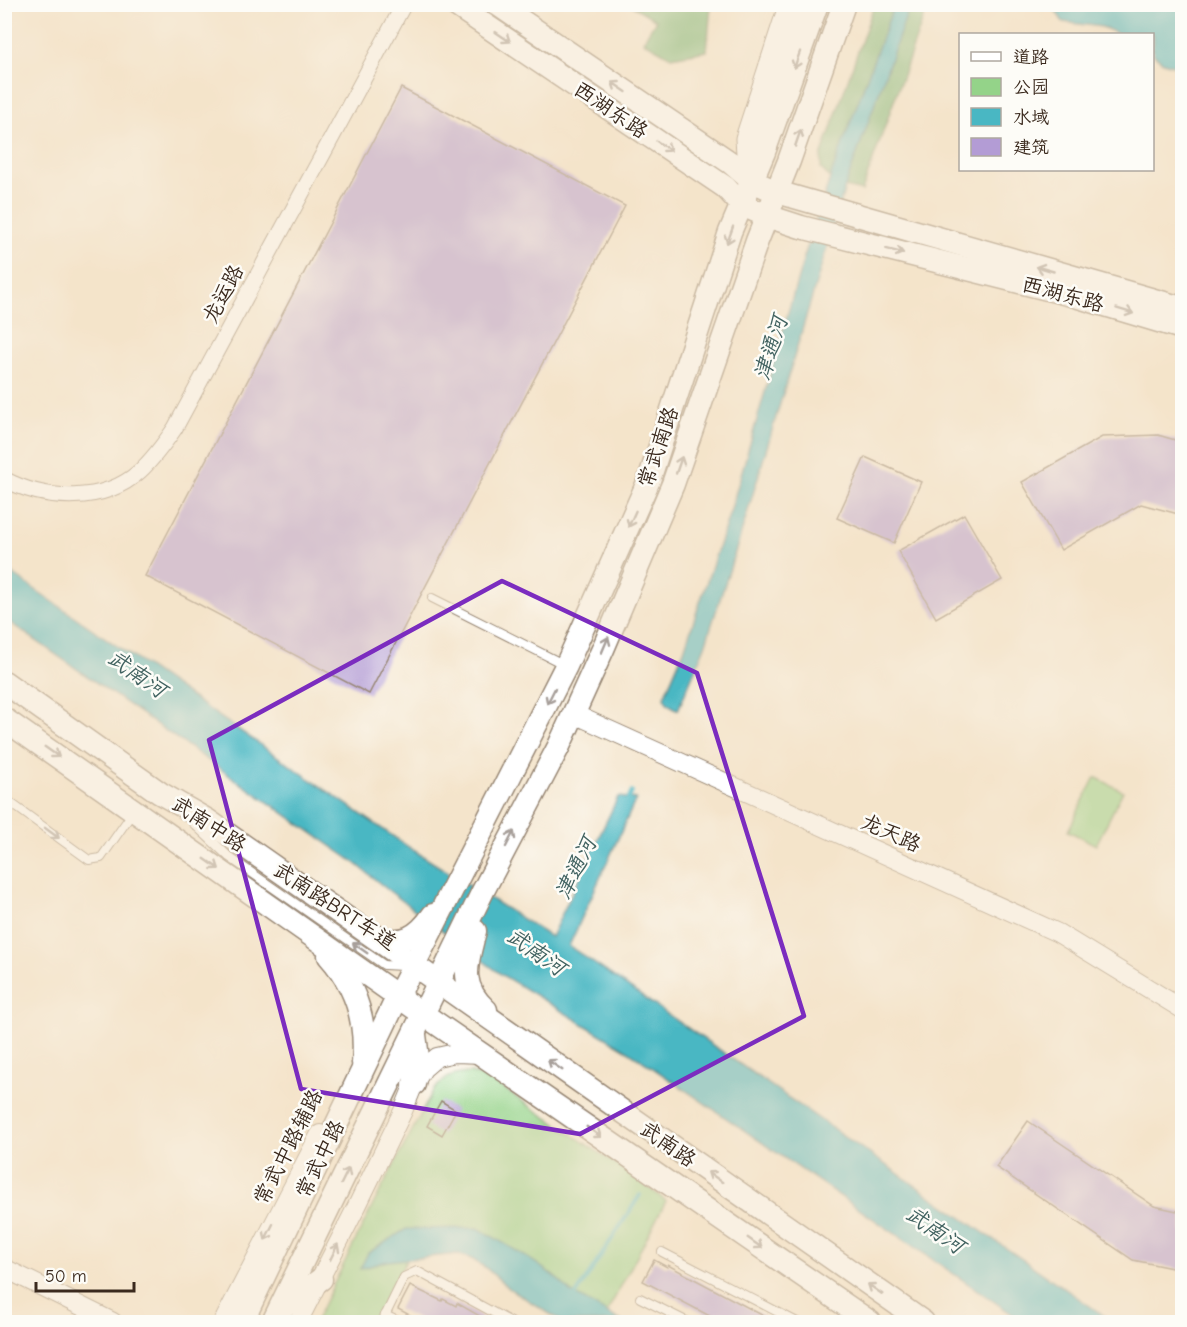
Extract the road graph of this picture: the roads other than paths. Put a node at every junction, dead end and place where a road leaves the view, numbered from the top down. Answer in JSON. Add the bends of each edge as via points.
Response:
{"nodes":[{"id":1,"x":404,"y":4,"type":"edge"},
{"id":2,"x":454,"y":4,"type":"edge"},
{"id":3,"x":497,"y":4,"type":"edge"},
{"id":4,"x":793,"y":4,"type":"edge"},
{"id":5,"x":817,"y":4,"type":"edge"},
{"id":6,"x":844,"y":4,"type":"edge"},
{"id":7,"x":777,"y":192,"type":"junction"},
{"id":8,"x":747,"y":193,"type":"junction"},
{"id":9,"x":767,"y":216,"type":"junction"},
{"id":10,"x":1182,"y":308,"type":"edge"},
{"id":11,"x":1182,"y":328,"type":"edge"},
{"id":12,"x":4,"y":479,"type":"edge"},
{"id":13,"x":432,"y":598,"type":"dead end"},
{"id":14,"x":566,"y":666,"type":"junction"},
{"id":15,"x":4,"y":682,"type":"edge"},
{"id":16,"x":574,"y":714,"type":"junction"},
{"id":17,"x":4,"y":719,"type":"edge"},
{"id":18,"x":160,"y":793,"type":"junction"},
{"id":19,"x":4,"y":798,"type":"edge"},
{"id":20,"x":135,"y":810,"type":"junction"},
{"id":21,"x":307,"y":931,"type":"junction"},
{"id":22,"x":364,"y":931,"type":"junction"},
{"id":23,"x":428,"y":931,"type":"junction"},
{"id":24,"x":462,"y":955,"type":"junction"},
{"id":25,"x":414,"y":966,"type":"junction"},
{"id":26,"x":438,"y":983,"type":"junction"},
{"id":27,"x":398,"y":996,"type":"junction"},
{"id":28,"x":1182,"y":1009,"type":"edge"},
{"id":29,"x":419,"y":1023,"type":"junction"},
{"id":30,"x":514,"y":1036,"type":"junction"},
{"id":31,"x":365,"y":1049,"type":"junction"},
{"id":32,"x":483,"y":1054,"type":"junction"},
{"id":33,"x":362,"y":1073,"type":"junction"},
{"id":34,"x":414,"y":1083,"type":"junction"},
{"id":35,"x":662,"y":1252,"type":"dead end"},
{"id":36,"x":4,"y":1268,"type":"edge"},
{"id":37,"x":321,"y":1279,"type":"junction"},
{"id":38,"x":640,"y":1298,"type":"dead end"},
{"id":39,"x":276,"y":1316,"type":"edge"},
{"id":40,"x":384,"y":1319,"type":"edge"},
{"id":41,"x":113,"y":1323,"type":"edge"},
{"id":42,"x":223,"y":1323,"type":"edge"},
{"id":43,"x":242,"y":1323,"type":"edge"},
{"id":44,"x":298,"y":1323,"type":"edge"},
{"id":45,"x":400,"y":1323,"type":"edge"},
{"id":46,"x":512,"y":1323,"type":"edge"},
{"id":47,"x":688,"y":1323,"type":"edge"},
{"id":48,"x":797,"y":1323,"type":"edge"},
{"id":49,"x":870,"y":1323,"type":"edge"},
{"id":50,"x":923,"y":1323,"type":"edge"}],
"edges":[{"from":1,"to":12,"type":"street","name":"龙运路","via":[[158,454],[116,486],[88,495],[48,495]]},
{"from":2,"to":8,"type":"main road","name":"西湖东路","one_way":true,"via":[[725,187]]},
{"from":8,"to":3,"type":"main road","name":"西湖东路","one_way":true,"via":[[731,163]]},
{"from":4,"to":8,"type":"highway","via":[[749,139]]},
{"from":5,"to":8,"type":"main road","name":"常武南路","one_way":true},
{"from":7,"to":6,"type":"main road","one_way":true},
{"from":7,"to":8,"type":"main road","name":"西湖东路"},
{"from":7,"to":9,"type":"main road","name":"常武南路"},
{"from":10,"to":7,"type":"main road","name":"西湖东路","one_way":true},
{"from":8,"to":9,"type":"main road","name":"西湖东路"},
{"from":8,"to":14,"type":"main road","name":"常武南路","one_way":true,"via":[[730,231],[649,480]]},
{"from":9,"to":11,"type":"main road","name":"西湖东路","one_way":true,"via":[[1075,296]]},
{"from":16,"to":9,"type":"main road","name":"常武南路","one_way":true,"via":[[673,484]]},
{"from":13,"to":14,"type":"lane"},
{"from":14,"to":23,"type":"main road","name":"常武南路","one_way":true},
{"from":15,"to":18,"type":"main road","name":"武南中路"},
{"from":24,"to":16,"type":"main road","name":"常武南路","one_way":true,"via":[[483,891]]},
{"from":16,"to":28,"type":"street","name":"龙天路","via":[[1058,933]]},
{"from":17,"to":20,"type":"main road","name":"武南中路","one_way":true},
{"from":18,"to":22,"type":"main road","name":"武南中路","via":[[207,820]]},
{"from":25,"to":18,"type":"lane","name":"武南路BRT车道","one_way":true,"via":[[384,965],[229,856]]},
{"from":19,"to":20,"type":"lane","one_way":true,"via":[[89,860],[101,858]]},
{"from":20,"to":21,"type":"main road","name":"武南中路","one_way":true},
{"from":21,"to":27,"type":"main road","name":"武南中路"},
{"from":21,"to":31,"type":"main road","via":[[343,971],[356,995]]},
{"from":22,"to":23,"type":"main road","via":[[387,940],[406,940]]},
{"from":22,"to":25,"type":"main road","name":"武南中路"},
{"from":23,"to":25,"type":"main road"},
{"from":24,"to":26,"type":"main road"},
{"from":24,"to":30,"type":"main road","via":[[474,1000]]},
{"from":25,"to":26,"type":"main road","name":"武南路"},
{"from":25,"to":27,"type":"main road","name":"常武中路"},
{"from":26,"to":29,"type":"main road","name":"常武中路"},
{"from":26,"to":30,"type":"main road","name":"武南路"},
{"from":27,"to":29,"type":"main road","name":"武南路"},
{"from":27,"to":31,"type":"street","name":"常武中路辅路"},
{"from":27,"to":33,"type":"main road","name":"常武中路"},
{"from":29,"to":32,"type":"main road","name":"武南路"},
{"from":29,"to":34,"type":"main road"},
{"from":39,"to":29,"type":"main road","name":"常武中路","one_way":true},
{"from":50,"to":30,"type":"main road","name":"武南路","one_way":true},
{"from":31,"to":33,"type":"main road"},
{"from":31,"to":42,"type":"street","name":"常武中路辅路","one_way":true},
{"from":32,"to":34,"type":"street","via":[[437,1057]]},
{"from":32,"to":49,"type":"main road","name":"武南路","one_way":true},
{"from":33,"to":43,"type":"main road","name":"常武中路"},
{"from":37,"to":34,"type":"street","one_way":true},
{"from":35,"to":48,"type":"lane"},
{"from":36,"to":41,"type":"street"},
{"from":37,"to":39,"type":"main road"},
{"from":37,"to":44,"type":"street"},
{"from":38,"to":47,"type":"lane"},
{"from":40,"to":45,"type":"lane"},
{"from":40,"to":46,"type":"lane","via":[[404,1277],[417,1271]]}]}
